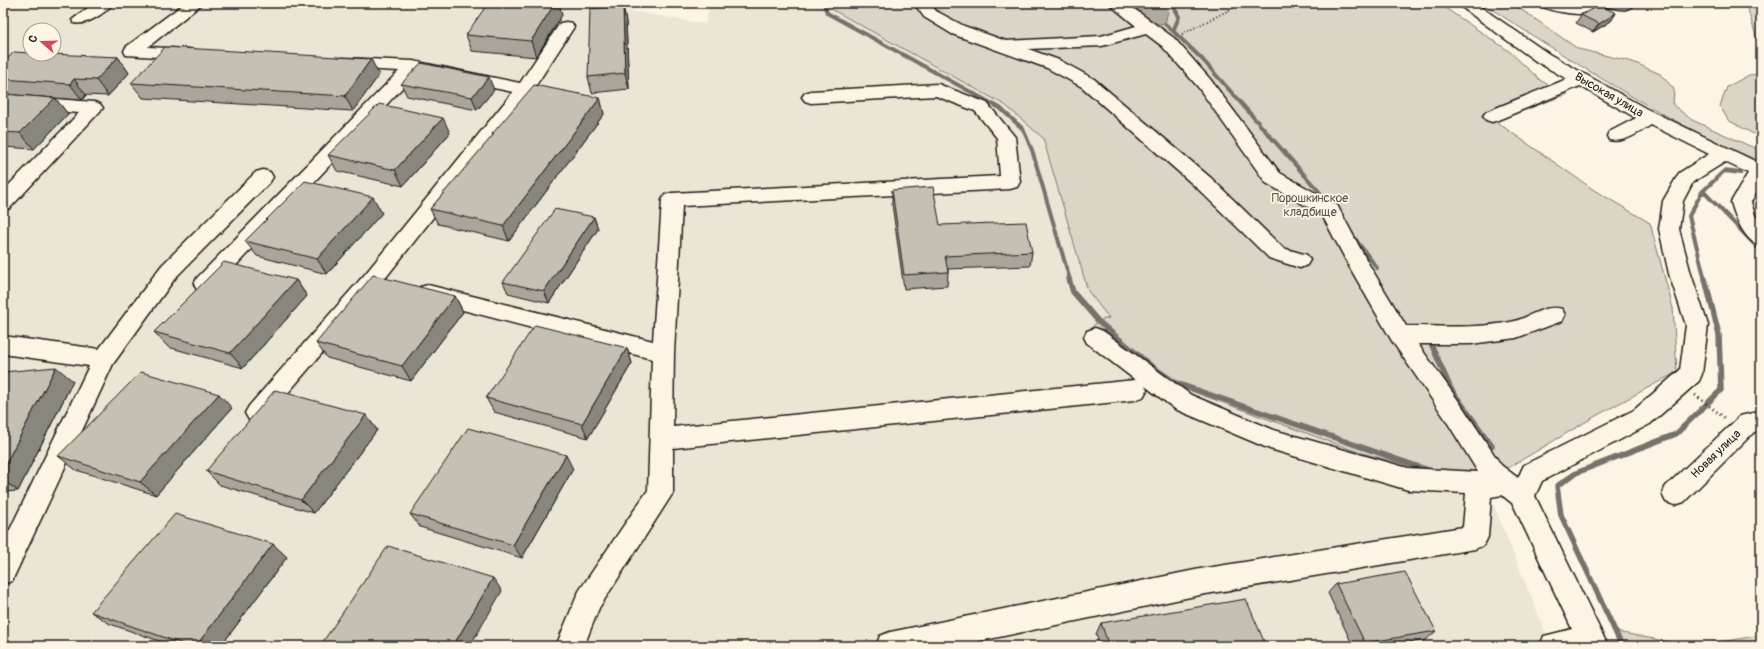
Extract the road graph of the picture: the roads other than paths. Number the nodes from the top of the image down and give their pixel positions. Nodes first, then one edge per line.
1 (105, 3) edge
2 (195, 3) edge
3 (922, 3) edge
4 (1116, 3) edge
5 (1464, 3) edge
6 (1545, 3) edge
7 (1593, 3) edge
8 (1599, 3) edge
9 (1608, 3) edge
10 (1627, 3) edge
11 (80, 20) dead end
12 (566, 27) dead end
13 (1148, 28) junction
14 (1003, 45) junction
15 (202, 55) edge
16 (327, 62) edge
17 (413, 66) junction
18 (1581, 79) junction
19 (525, 89) junction
20 (811, 97) dead end
21 (3, 101) edge
22 (1492, 116) dead end
23 (1651, 118) junction
24 (1616, 136) dead end
25 (1722, 155) junction
26 (1760, 172) edge
27 (263, 177) dead end
28 (3, 203) edge
29 (1761, 239) edge
30 (1300, 260) dead end
31 (373, 279) junction
32 (192, 298) edge
33 (1554, 315) dead end
34 (1400, 335) junction
35 (1095, 337) dead end
36 (3, 345) edge
37 (662, 353) junction
38 (104, 359) junction
39 (1135, 390) dead end
40 (1761, 421) edge
41 (246, 426) edge
42 (661, 439) junction
43 (1479, 484) junction
44 (1675, 494) dead end
45 (1522, 496) junction
46 (3, 572) edge
47 (1592, 644) edge
48 (570, 646) edge
49 (890, 646) edge
50 (1554, 646) edge

1 - 11 street
2 - 15 street
3 - 14 street
4 - 13 street
5 - 18 street, Высокая улица
6 - 7 street
7 - 8 street
9 - 10 street
12 - 19 street
13 - 14 street
13 - 34 street
14 - 30 street
16 - 17 street
17 - 19 street
17 - 32 street
18 - 22 street
18 - 23 street, Высокая улица
19 - 31 street
20 - 37 street
21 - 28 street
23 - 24 street
23 - 25 street, Высокая улица
25 - 26 street, Высокая улица
25 - 45 street
26 - 29 street
27 - 38 street
31 - 37 street
31 - 41 street
33 - 34 street
34 - 45 street
35 - 43 street
36 - 38 street
37 - 42 street
38 - 46 street
39 - 42 street
40 - 44 street, Новая улица
42 - 48 street
43 - 45 street
43 - 49 street
45 - 47 street
47 - 50 street

